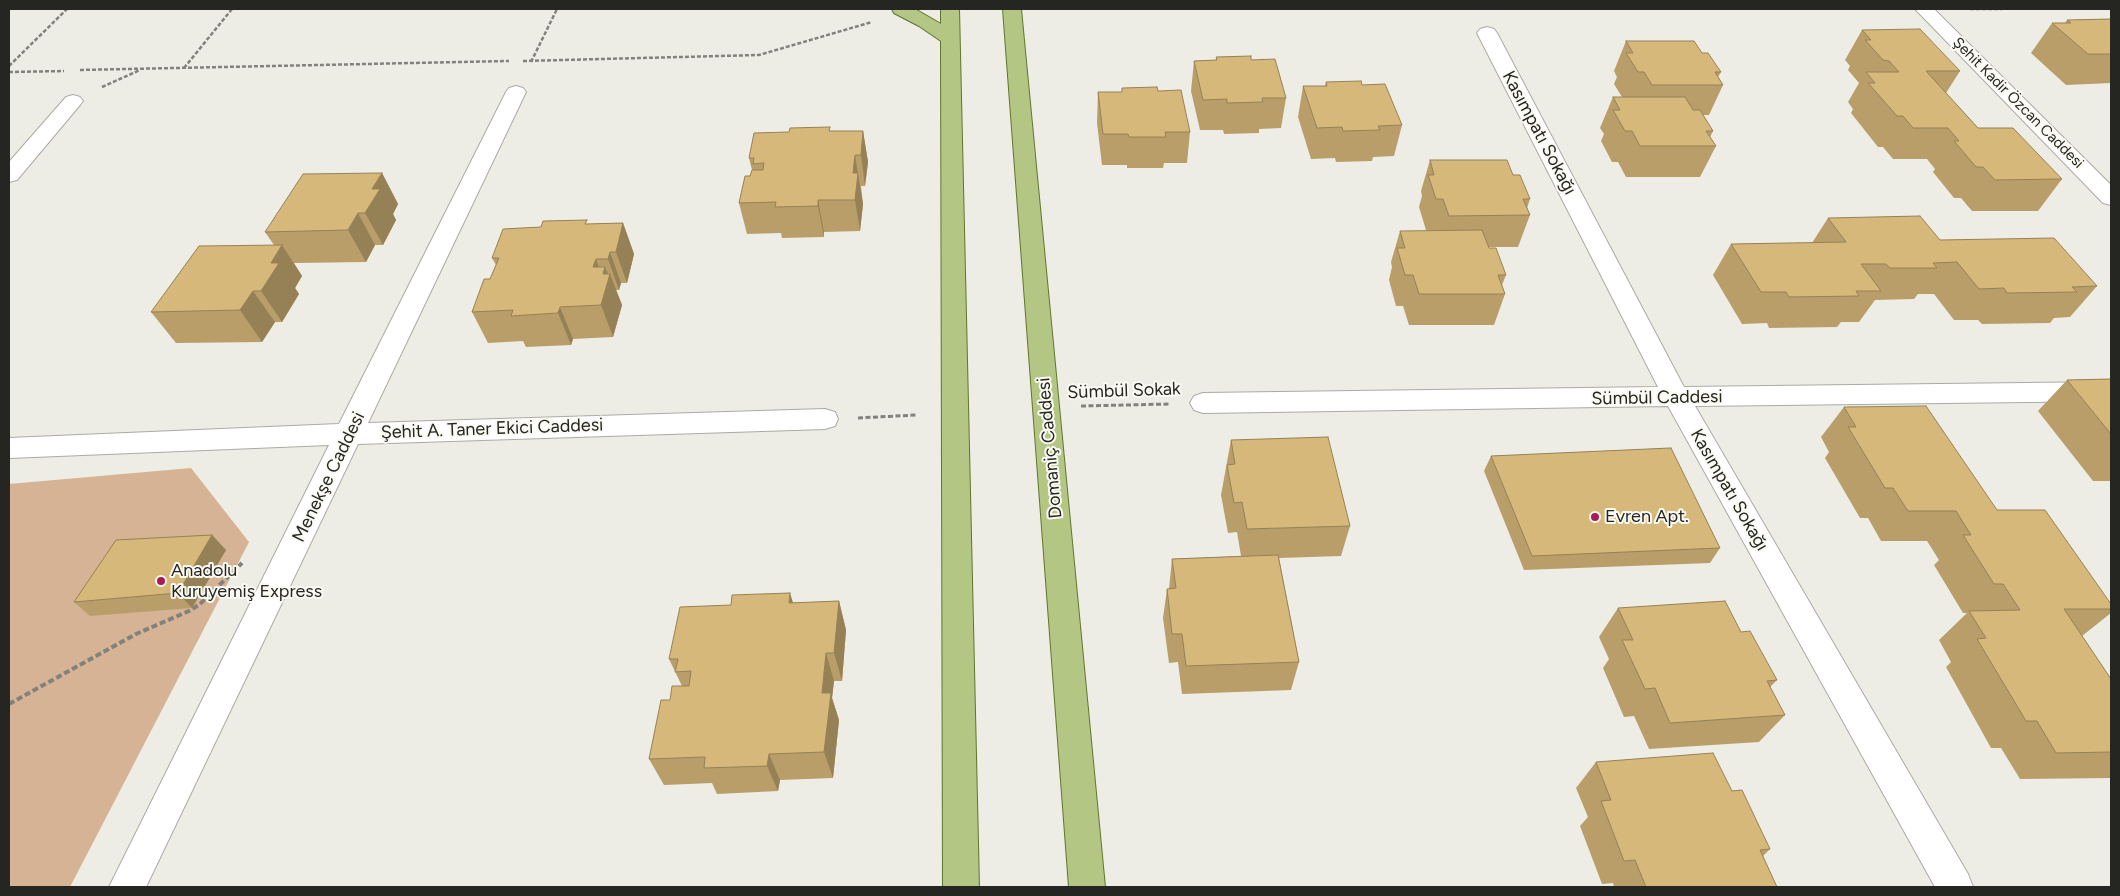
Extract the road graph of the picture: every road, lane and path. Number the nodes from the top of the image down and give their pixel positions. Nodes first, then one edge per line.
1 (67, 9) edge
2 (232, 9) edge
3 (557, 9) edge
4 (950, 9) edge
5 (1012, 9) edge
6 (1924, 9) edge
7 (905, 10) edge
8 (1487, 33) dead end
9 (950, 39) junction
10 (512, 61) dead end
11 (522, 61) dead end
12 (532, 61) junction
13 (9, 66) edge
14 (184, 68) junction
15 (70, 70) dead end
16 (79, 70) dead end
17 (9, 72) edge
18 (516, 92) joint
19 (72, 101) dead end
20 (9, 175) edge
21 (2111, 198) edge
22 (2111, 391) edge
23 (1677, 398) junction
24 (1203, 402) joint
25 (1046, 407) junction
26 (955, 414) junction
27 (825, 419) joint
28 (350, 434) junction
29 (9, 448) edge
30 (248, 558) dead end
31 (9, 704) edge
32 (126, 887) edge
33 (961, 887) edge
34 (1087, 887) edge
35 (1956, 887) edge

1 - 13 path
2 - 14 path
3 - 12 path
4 - 9 main road
5 - 25 main road, Domaniç Caddesi
6 - 21 street, Şehit Kadir Özcan Caddesi
7 - 9 main road
7 - 12 path
8 - 23 street, Kasımpatı Sokağı
9 - 26 main road
10 - 14 path
11 - 12 path
12 - 18 path
14 - 16 path
15 - 17 path
18 - 28 street, Menekşe Caddesi
19 - 20 street
22 - 23 street, Sümbül Caddesi
23 - 24 street, Sümbül Caddesi
23 - 35 street, Kasımpatı Sokağı
24 - 25 path, Sümbül Sokak
25 - 34 main road, Domaniç Caddesi
26 - 27 path
26 - 33 main road
27 - 28 street, Şehit A. Taner Ekici Caddesi
28 - 29 street, Şehit A. Taner Ekici Caddesi
28 - 32 street, Menekşe Caddesi
30 - 31 path

